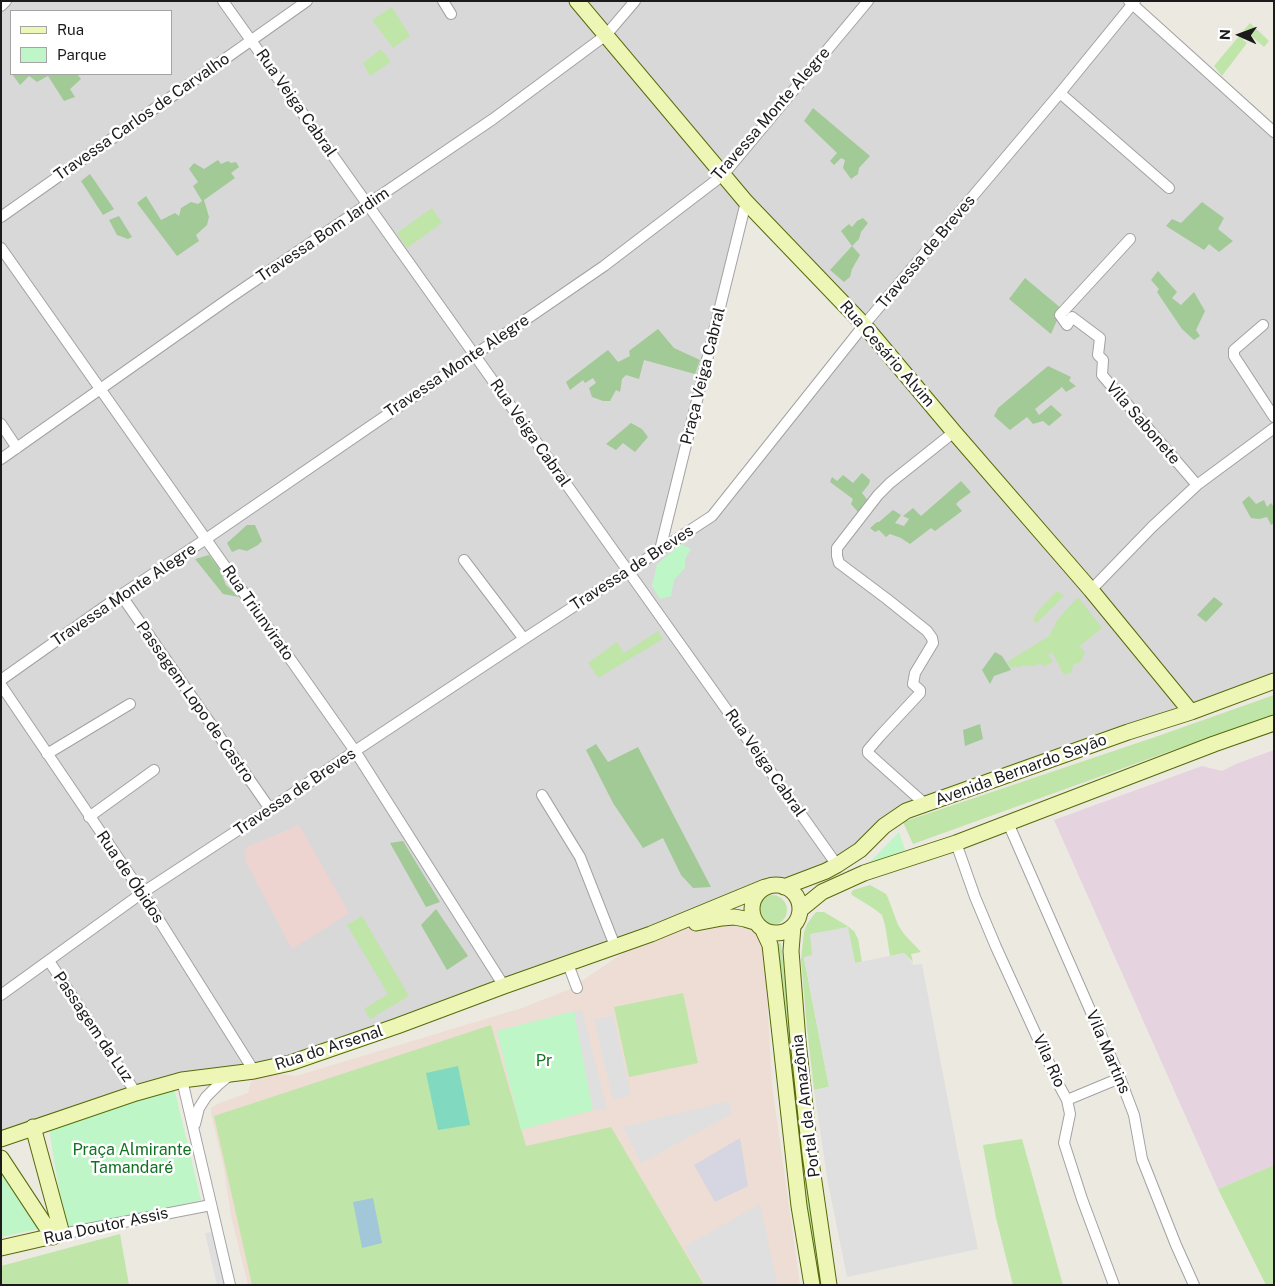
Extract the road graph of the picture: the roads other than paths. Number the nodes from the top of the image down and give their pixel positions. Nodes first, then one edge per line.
1 (6, 1) edge
2 (223, 1) edge
3 (307, 1) edge
4 (443, 1) edge
5 (577, 1) edge
6 (635, 1) edge
7 (868, 1) edge
8 (1132, 2) edge
9 (1, 6) edge
10 (452, 14) dead end
11 (606, 35) junction
12 (251, 40) junction
13 (1060, 93) junction
14 (1274, 132) edge
15 (723, 175) junction
16 (1169, 188) dead end
17 (746, 202) junction
18 (368, 205) junction
19 (1, 217) edge
20 (1130, 238) dead end
21 (1, 248) edge
22 (864, 325) junction
23 (1263, 325) dead end
24 (474, 354) junction
25 (100, 389) junction
26 (1274, 417) edge
27 (1, 424) edge
28 (1274, 428) edge
29 (954, 432) junction
30 (17, 448) junction
31 (1, 459) edge
32 (1197, 485) junction
33 (206, 539) junction
34 (660, 550) junction
35 (464, 560) dead end
36 (629, 572) junction
37 (1091, 590) junction
38 (121, 595) junction
39 (524, 639) junction
40 (1, 680) edge
41 (1274, 682) edge
42 (1, 685) edge
43 (130, 704) dead end
44 (1191, 712) junction
45 (1274, 723) edge
46 (355, 751) junction
47 (47, 754) junction
48 (154, 770) dead end
49 (542, 795) dead end
50 (925, 804) junction
51 (270, 809) junction
52 (89, 817) junction
53 (1008, 823) junction
54 (956, 843) junction
55 (838, 865) junction
56 (784, 887) junction
57 (765, 888) junction
58 (142, 893) junction
59 (800, 910) junction
60 (759, 926) junction
61 (793, 926) junction
62 (650, 934) junction
63 (615, 946) junction
64 (49, 961) junction
65 (568, 964) junction
66 (504, 986) junction
67 (577, 988) dead end
68 (1, 995) edge
69 (254, 1071) junction
70 (232, 1074) junction
71 (1120, 1078) junction
72 (182, 1080) junction
73 (136, 1093) junction
74 (1067, 1100) junction
75 (34, 1127) junction
76 (194, 1128) junction
77 (1, 1139) edge
78 (1, 1158) edge
79 (212, 1205) junction
80 (58, 1235) junction
81 (1, 1248) edge
82 (230, 1285) edge
83 (812, 1285) edge
84 (829, 1285) edge
85 (1114, 1285) edge
86 (1194, 1285) edge

1 - 9 street
2 - 12 street, Rua Veiga Cabral
3 - 12 street, Travessa Carlos de Carvalho
4 - 10 street
5 - 11 street, Rua Cesário Alvim
6 - 11 street, Travessa Bom Jardim
7 - 15 street, Travessa Monte Alegre
8 - 13 street, Travessa de Breves
8 - 14 street
11 - 15 street, Rua Cesário Alvim
11 - 18 street, Travessa Bom Jardim
12 - 18 street, Rua Veiga Cabral
12 - 19 street, Travessa Carlos de Carvalho
13 - 16 street
13 - 22 street, Travessa de Breves
15 - 17 street, Rua Cesário Alvim
15 - 24 street, Travessa Monte Alegre
17 - 22 street, Rua Cesário Alvim
17 - 34 street, Praça Veiga Cabral
18 - 24 street, Rua Veiga Cabral
18 - 25 street, Travessa Bom Jardim
20 - 32 street, Vila Sabonete
21 - 25 street, Rua Triunvirato
22 - 29 street, Rua Cesário Alvim
22 - 34 street, Travessa de Breves
23 - 26 street
24 - 33 street, Travessa Monte Alegre
24 - 36 street, Rua Veiga Cabral
25 - 30 street, Travessa Bom Jardim
25 - 33 street, Rua Triunvirato
27 - 30 street
28 - 32 street
29 - 37 street, Rua Cesário Alvim
29 - 50 street
30 - 31 street, Travessa Bom Jardim
32 - 37 street
33 - 38 street, Travessa Monte Alegre
33 - 46 street, Rua Triunvirato
34 - 36 street, Travessa de Breves
35 - 39 street
36 - 39 street, Travessa de Breves
36 - 55 street, Rua Veiga Cabral
37 - 44 street, Rua Cesário Alvim
38 - 40 street, Travessa Monte Alegre
38 - 51 street, Passagem Lopo de Castro
39 - 46 street, Travessa de Breves
41 - 44 street, Avenida Bernardo Sayão
42 - 47 street, Rua de Óbidos
43 - 47 street
44 - 50 street, Avenida Bernardo Sayão
45 - 53 street
46 - 51 street, Travessa de Breves
46 - 66 street, Rua Triunvirato
47 - 52 street, Rua de Óbidos
48 - 52 street
49 - 63 street
50 - 55 street, Avenida Bernardo Sayão
51 - 58 street, Travessa de Breves
52 - 58 street, Rua de Óbidos
53 - 54 street
53 - 71 street, Vila Martins
54 - 59 street
54 - 74 street, Vila Rio
55 - 56 street, Avenida Bernardo Sayão
56 - 57 street
56 - 59 street
57 - 60 street
57 - 62 street, Rua do Arsenal
58 - 64 street, Travessa de Breves
58 - 69 street, Rua de Óbidos
59 - 61 street
60 - 61 street
60 - 62 street, Rua do Arsenal
60 - 83 street, Portal da Amazônia
61 - 84 street, Portal da Amazônia
62 - 63 street, Rua do Arsenal
63 - 65 street, Rua do Arsenal
64 - 68 street, Travessa de Breves
64 - 73 street, Passagem da Luz
65 - 66 street, Rua do Arsenal
65 - 67 street
66 - 69 street, Rua do Arsenal
69 - 70 street, Rua do Arsenal
70 - 72 street, Rua do Arsenal
70 - 76 street
71 - 74 street
71 - 86 street, Vila Martins
72 - 73 street, Rua do Arsenal
72 - 76 street
73 - 75 street, Rua do Arsenal
74 - 85 street, Vila Rio
75 - 77 street, Rua do Arsenal
75 - 80 street
76 - 79 street
78 - 80 street
79 - 80 street, Rua Doutor Assis
79 - 82 street
80 - 81 street, Rua Doutor Assis

